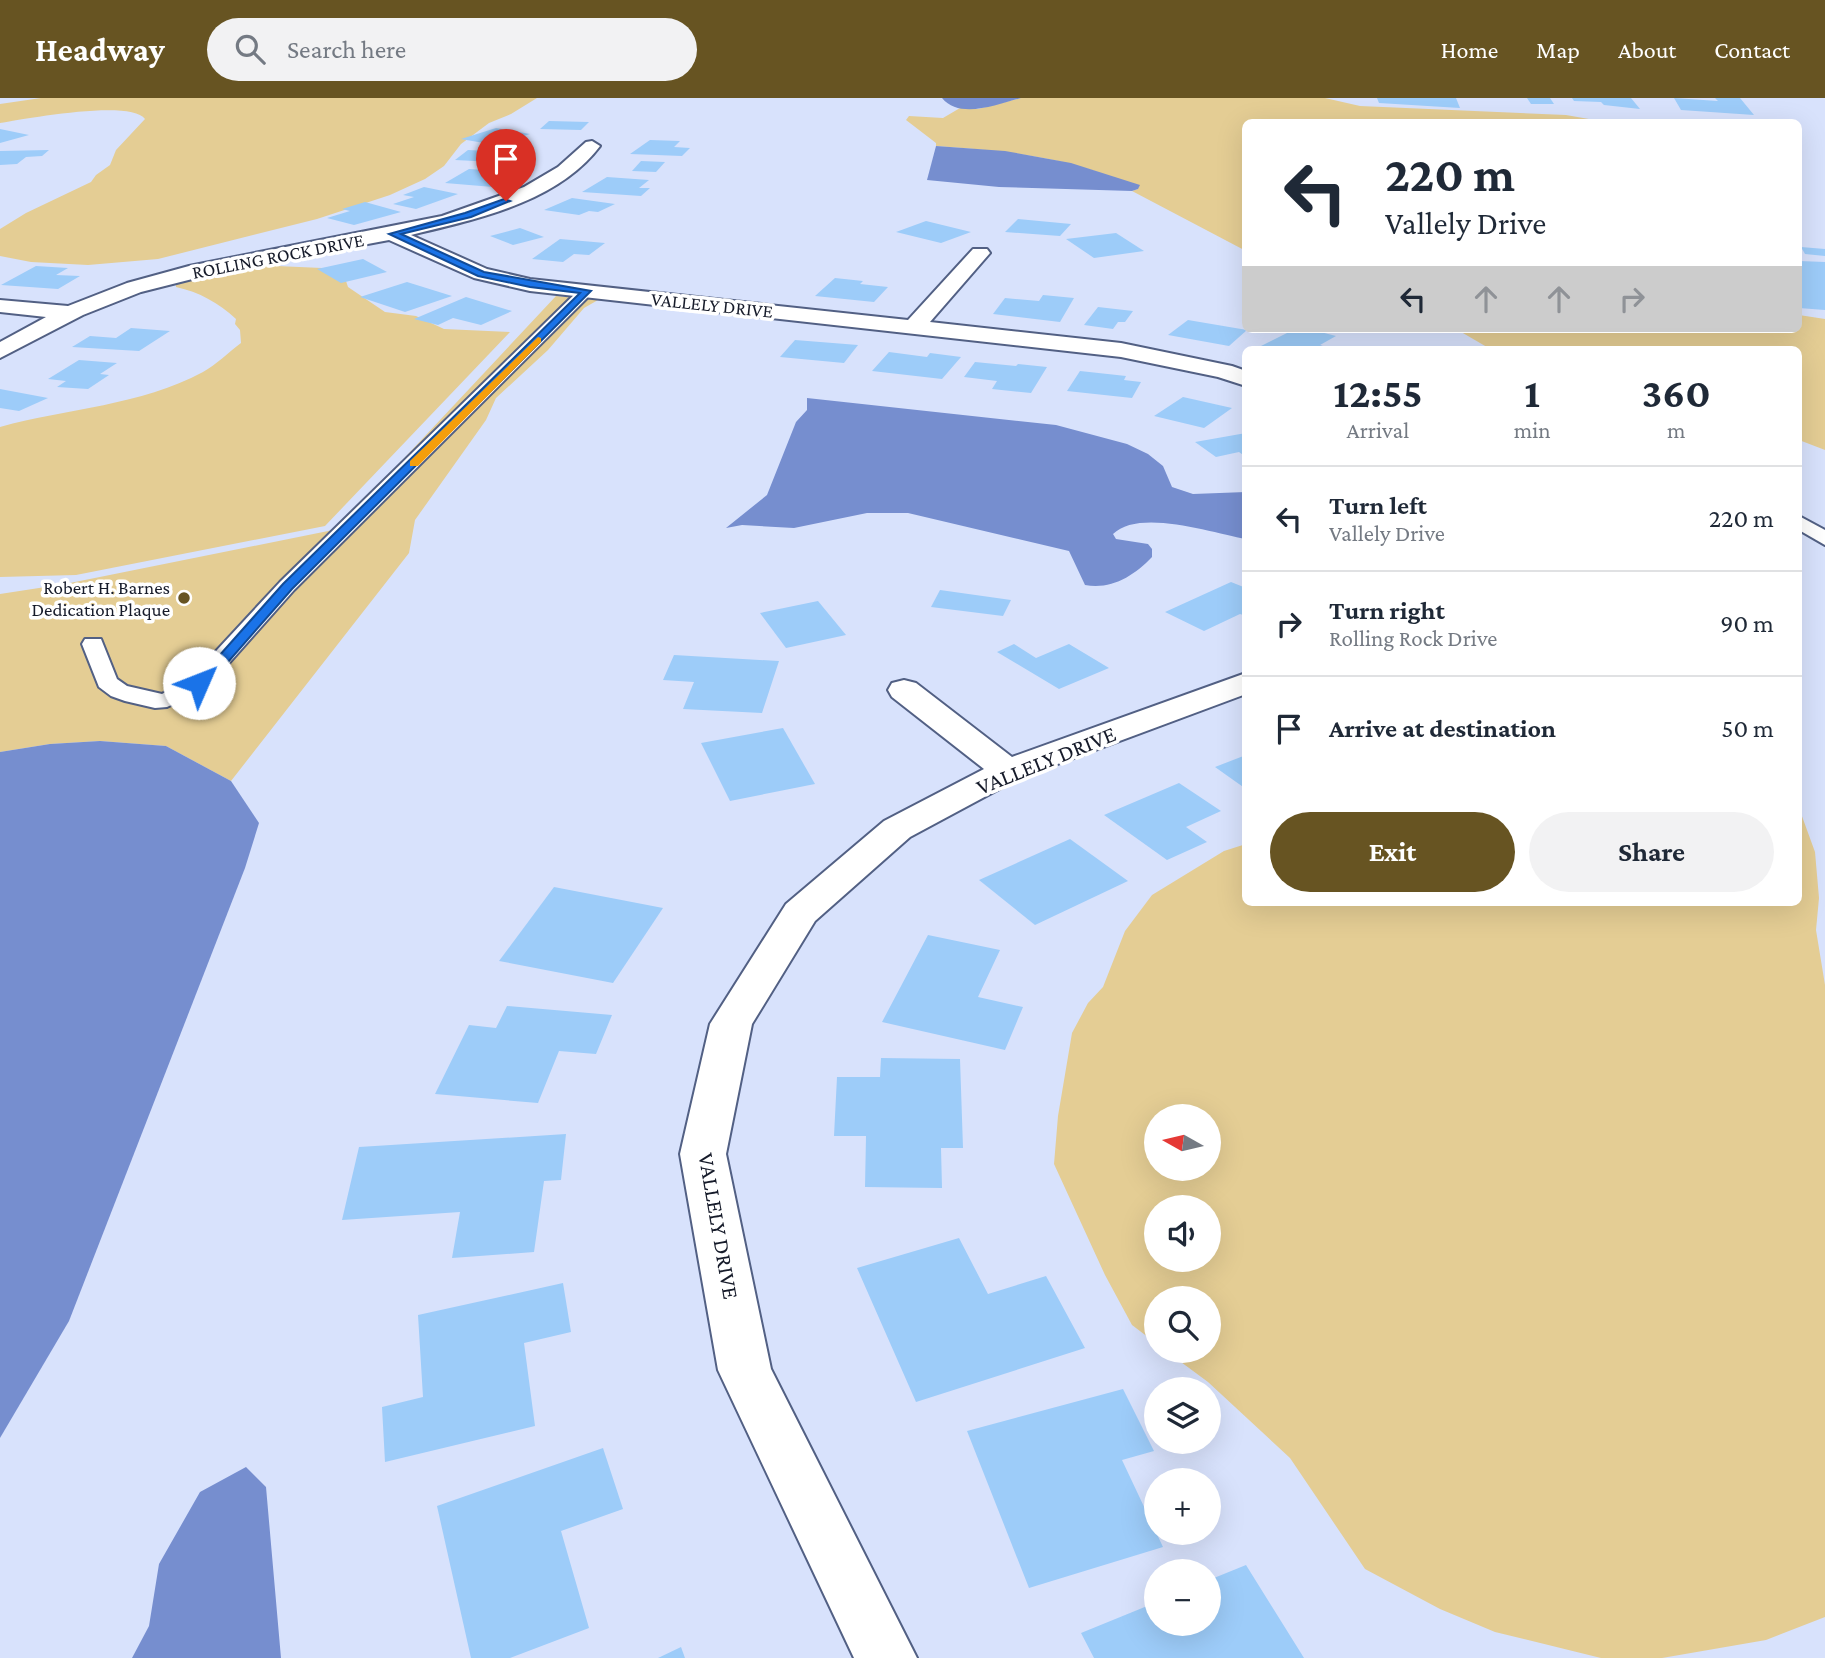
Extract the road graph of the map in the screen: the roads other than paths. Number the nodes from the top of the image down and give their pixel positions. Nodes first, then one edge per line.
1 (592, 146) dead end
2 (393, 234) junction
3 (980, 253) dead end
4 (586, 291) junction
5 (0, 306) edge
6 (68, 312) junction
7 (914, 327) junction
8 (0, 351) edge
9 (1242, 378) edge
10 (1802, 524) edge
11 (1825, 539) edge
12 (93, 644) dead end
13 (1242, 684) edge
14 (904, 690) dead end
15 (1008, 771) junction
16 (886, 1658) edge

1 - 2 street, ROLLING ROCK DRIVE
2 - 4 street, VALLELY DRIVE
2 - 6 street, ROLLING ROCK DRIVE
3 - 7 street
4 - 7 street, VALLELY DRIVE
4 - 12 lane
5 - 6 street
6 - 8 street, ROLLING ROCK DRIVE
7 - 9 street, VALLELY DRIVE
10 - 11 lane
13 - 15 street, VALLELY DRIVE
14 - 15 street
15 - 16 street, VALLELY DRIVE

